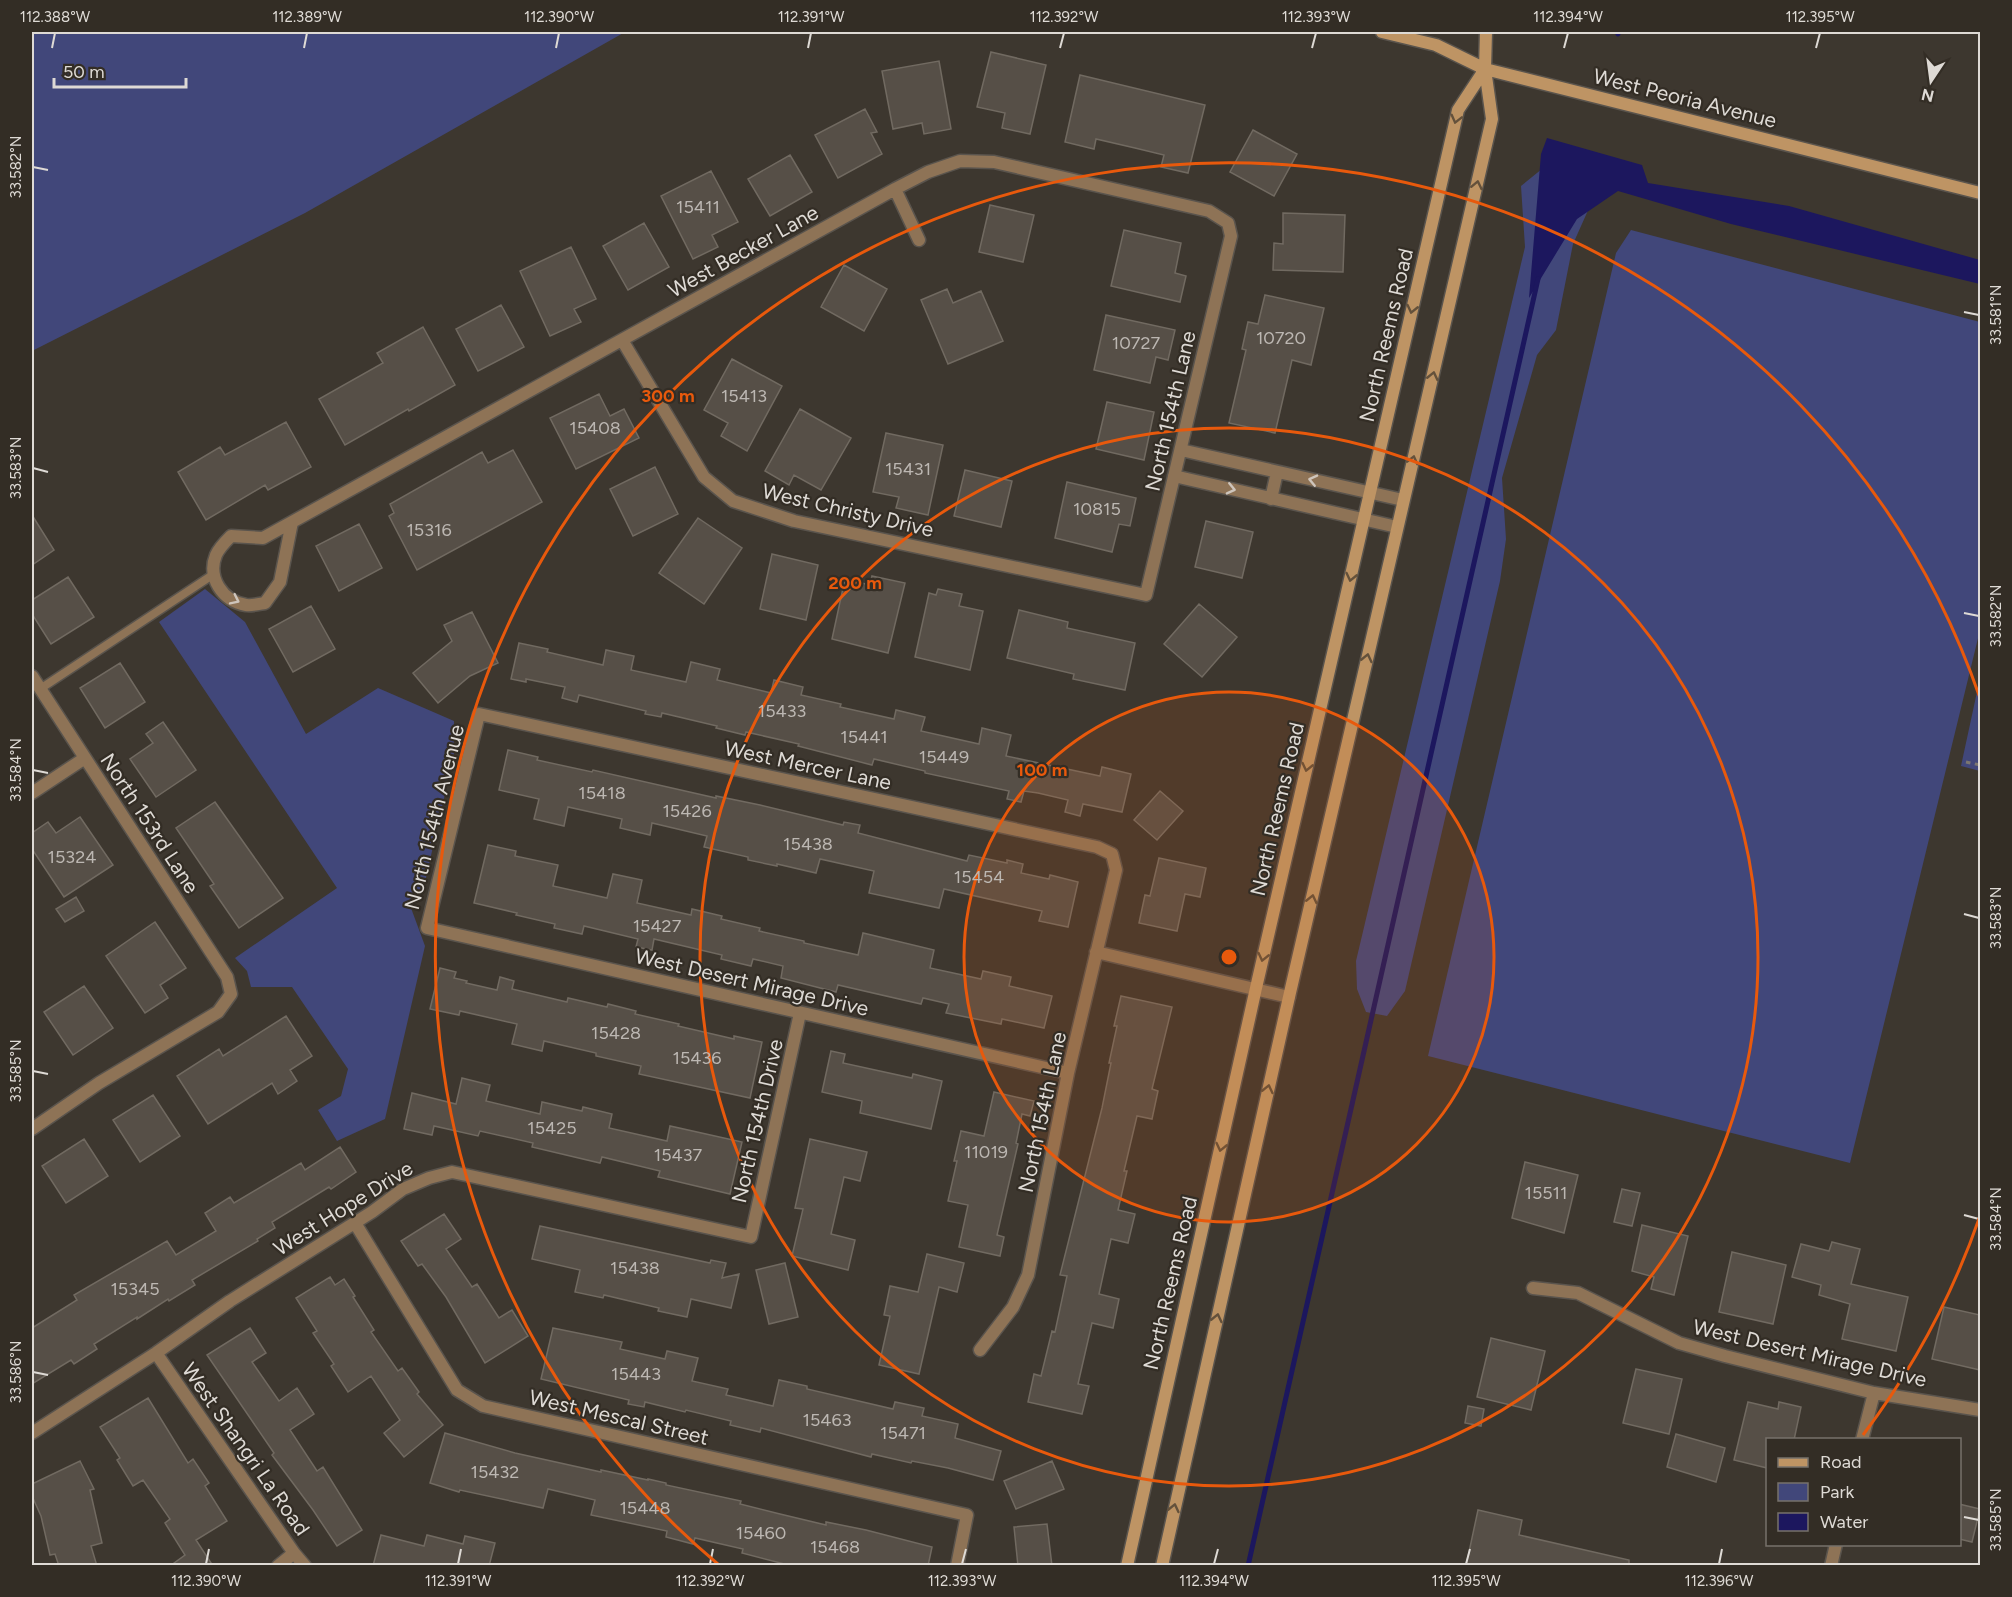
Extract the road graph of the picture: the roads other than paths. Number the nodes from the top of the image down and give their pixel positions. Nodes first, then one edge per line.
1 (1383, 32) edge
2 (1486, 32) edge
3 (1485, 69) junction
4 (895, 189) junction
5 (1980, 193) edge
6 (1232, 236) joint
7 (918, 240) dead end
8 (622, 340) junction
9 (1181, 450) junction
10 (1277, 471) junction
11 (1174, 476) junction
12 (1370, 493) junction
13 (1271, 498) junction
14 (1403, 500) junction
15 (1364, 520) junction
16 (292, 522) junction
17 (1397, 527) junction
18 (214, 574) junction
19 (1146, 595) joint
20 (32, 676) edge
21 (40, 688) junction
22 (479, 714) joint
23 (85, 758) junction
24 (32, 793) edge
25 (1116, 870) joint
26 (427, 928) joint
27 (1096, 952) junction
28 (1256, 988) junction
29 (1289, 996) junction
30 (800, 1013) junction
31 (1068, 1073) junction
32 (32, 1129) edge
33 (355, 1223) junction
34 (751, 1237) joint
35 (1533, 1288) dead end
36 (980, 1350) dead end
37 (156, 1353) junction
38 (1874, 1393) junction
39 (1980, 1410) edge
40 (32, 1433) edge
41 (1863, 1438) edge
42 (1836, 1546) edge
43 (294, 1553) junction
44 (278, 1566) edge
45 (305, 1566) edge
46 (957, 1566) edge
47 (1128, 1566) edge
48 (1162, 1566) edge
49 (1831, 1566) edge

1 - 3 main road, West Peoria Avenue
2 - 3 main road
3 - 5 main road, West Peoria Avenue
3 -> 12 main road, North Reems Road
14 -> 3 main road
4 - 6 street, West Becker Lane
4 - 7 street
4 - 8 street, West Becker Lane
6 - 9 street, North 154th Lane
8 - 16 street, West Becker Lane
8 - 19 street, West Christy Drive
9 - 10 street
9 - 11 street, North 154th Lane
12 -> 10 street
10 - 13 street
11 -> 13 street
11 - 19 street, North 154th Lane
12 - 14 street
12 - 15 main road, North Reems Road
13 - 15 street
14 - 17 main road
15 - 17 street
15 -> 28 main road, North Reems Road
16 - 18 street, West Becker Lane
18 -> 16 street
29 -> 17 main road
18 - 21 lane
20 - 21 street, North 153rd Lane
21 - 23 street, North 153rd Lane
22 - 25 street, West Mercer Lane
22 - 26 street, North 154th Avenue
23 - 24 street
23 - 32 street, North 153rd Lane
25 - 27 street, North 154th Lane
26 - 30 street, West Desert Mirage Drive
27 - 28 street
27 - 31 street, North 154th Lane
28 - 29 street
28 -> 47 main road, North Reems Road
48 -> 29 main road
30 - 31 street, West Desert Mirage Drive
30 - 34 street, North 154th Drive
31 - 36 street, North 154th Lane
33 - 34 street, West Hope Drive
33 - 37 street, West Hope Drive
33 - 46 street, West Mescal Street
35 - 38 street, West Desert Mirage Drive
37 - 40 street, West Hope Drive
37 - 43 street, West Shangri La Road
38 - 39 street, West Desert Mirage Drive
38 - 41 street
42 - 49 street
43 - 44 street
43 - 45 street, West Shangri La Road

